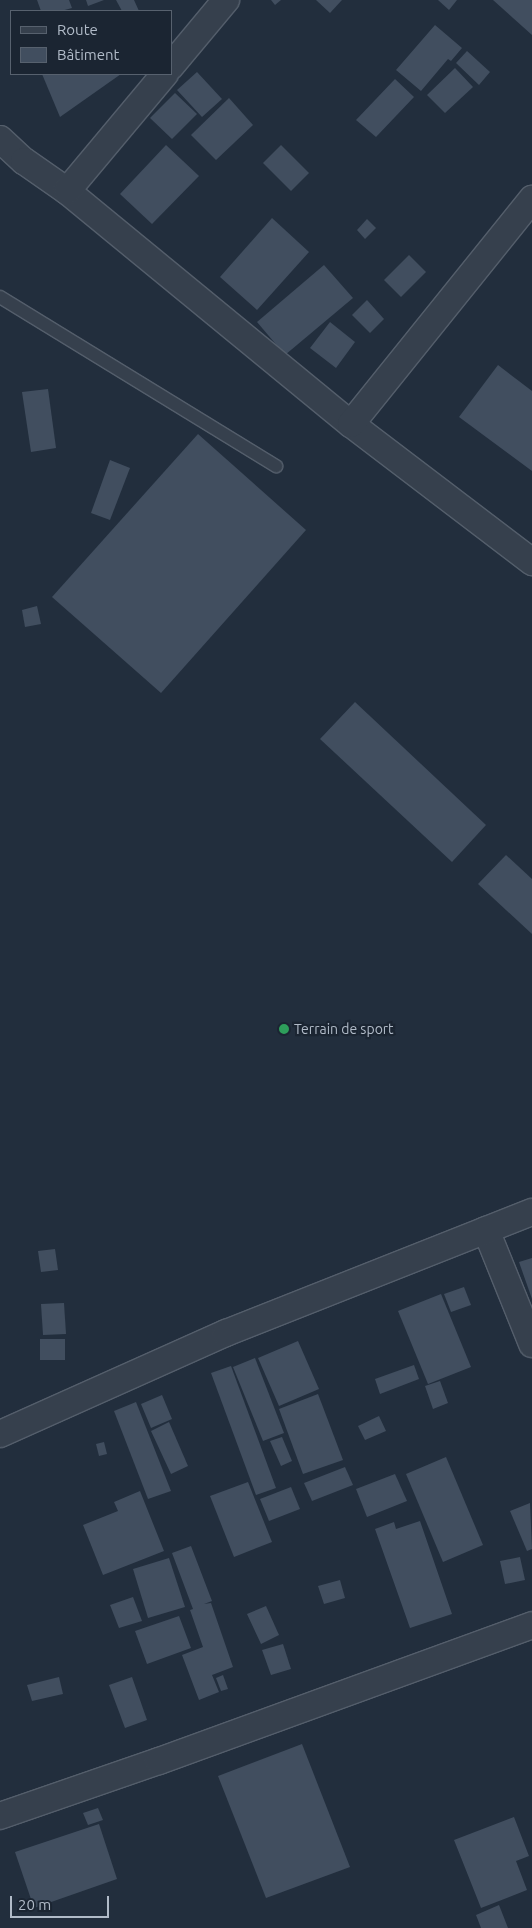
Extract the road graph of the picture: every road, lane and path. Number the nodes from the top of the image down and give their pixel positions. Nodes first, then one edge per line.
1 (226, 0) edge
2 (172, 65) edge
3 (164, 75) edge
4 (0, 139) edge
5 (67, 191) junction
6 (532, 199) edge
7 (0, 297) edge
8 (351, 424) junction
9 (276, 466) dead end
10 (532, 562) edge
11 (532, 1212) edge
12 (486, 1230) junction
13 (532, 1344) edge
14 (0, 1434) edge
15 (532, 1626) edge
16 (0, 1816) edge

1 - 2 street
3 - 5 street
4 - 5 street
5 - 8 street
6 - 8 street
7 - 9 lane
8 - 10 street
11 - 12 street
12 - 13 street
12 - 14 street
15 - 16 street

